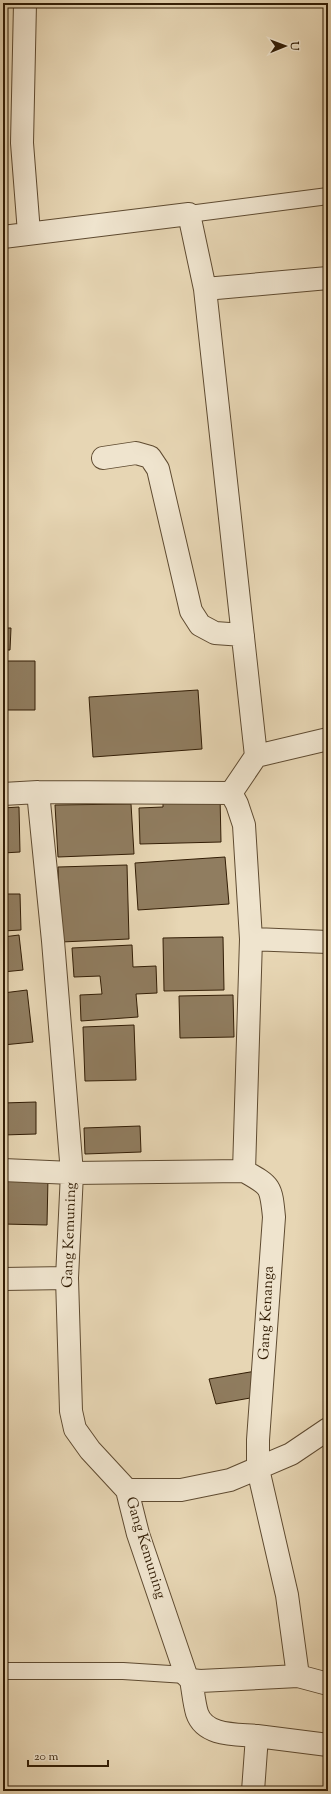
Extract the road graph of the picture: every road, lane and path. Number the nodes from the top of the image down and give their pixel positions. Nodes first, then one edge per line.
1 (25, 3) edge
2 (328, 196) edge
3 (189, 214) junction
4 (29, 234) junction
5 (3, 237) edge
6 (328, 278) edge
7 (205, 289) junction
8 (103, 458) dead end
9 (243, 634) junction
10 (328, 739) edge
11 (256, 756) junction
12 (38, 792) junction
13 (231, 793) junction
14 (3, 794) edge
15 (252, 940) junction
16 (328, 942) edge
17 (3, 1170) edge
18 (244, 1171) junction
19 (72, 1173) junction
20 (67, 1278) junction
21 (3, 1279) edge
22 (328, 1429) edge
23 (258, 1469) junction
24 (127, 1490) junction
25 (3, 1671) edge
26 (298, 1676) junction
27 (188, 1677) junction
28 (328, 1684) edge
29 (257, 1736) junction
30 (328, 1745) edge
31 (253, 1791) edge

1 - 4 street
2 - 3 lane
3 - 4 street
3 - 7 street
4 - 5 street
6 - 7 street
7 - 9 street
8 - 9 street
9 - 11 street
10 - 11 street
11 - 13 street
12 - 13 street
12 - 14 street
12 - 19 street, Gang Kemuning
13 - 15 street
15 - 16 street
15 - 18 street
17 - 19 street
18 - 19 street
18 - 23 street, Gang Kenanga
19 - 20 street, Gang Kemuning
20 - 21 street
20 - 24 street, Gang Kemuning
22 - 23 street
23 - 24 street
23 - 26 street, Gang Kenanga
24 - 27 street, Gang Kemuning
25 - 27 lane
26 - 27 street
26 - 28 street
27 - 29 street, Gang Kemuning
29 - 30 street, Gang Kemuning
29 - 31 street

